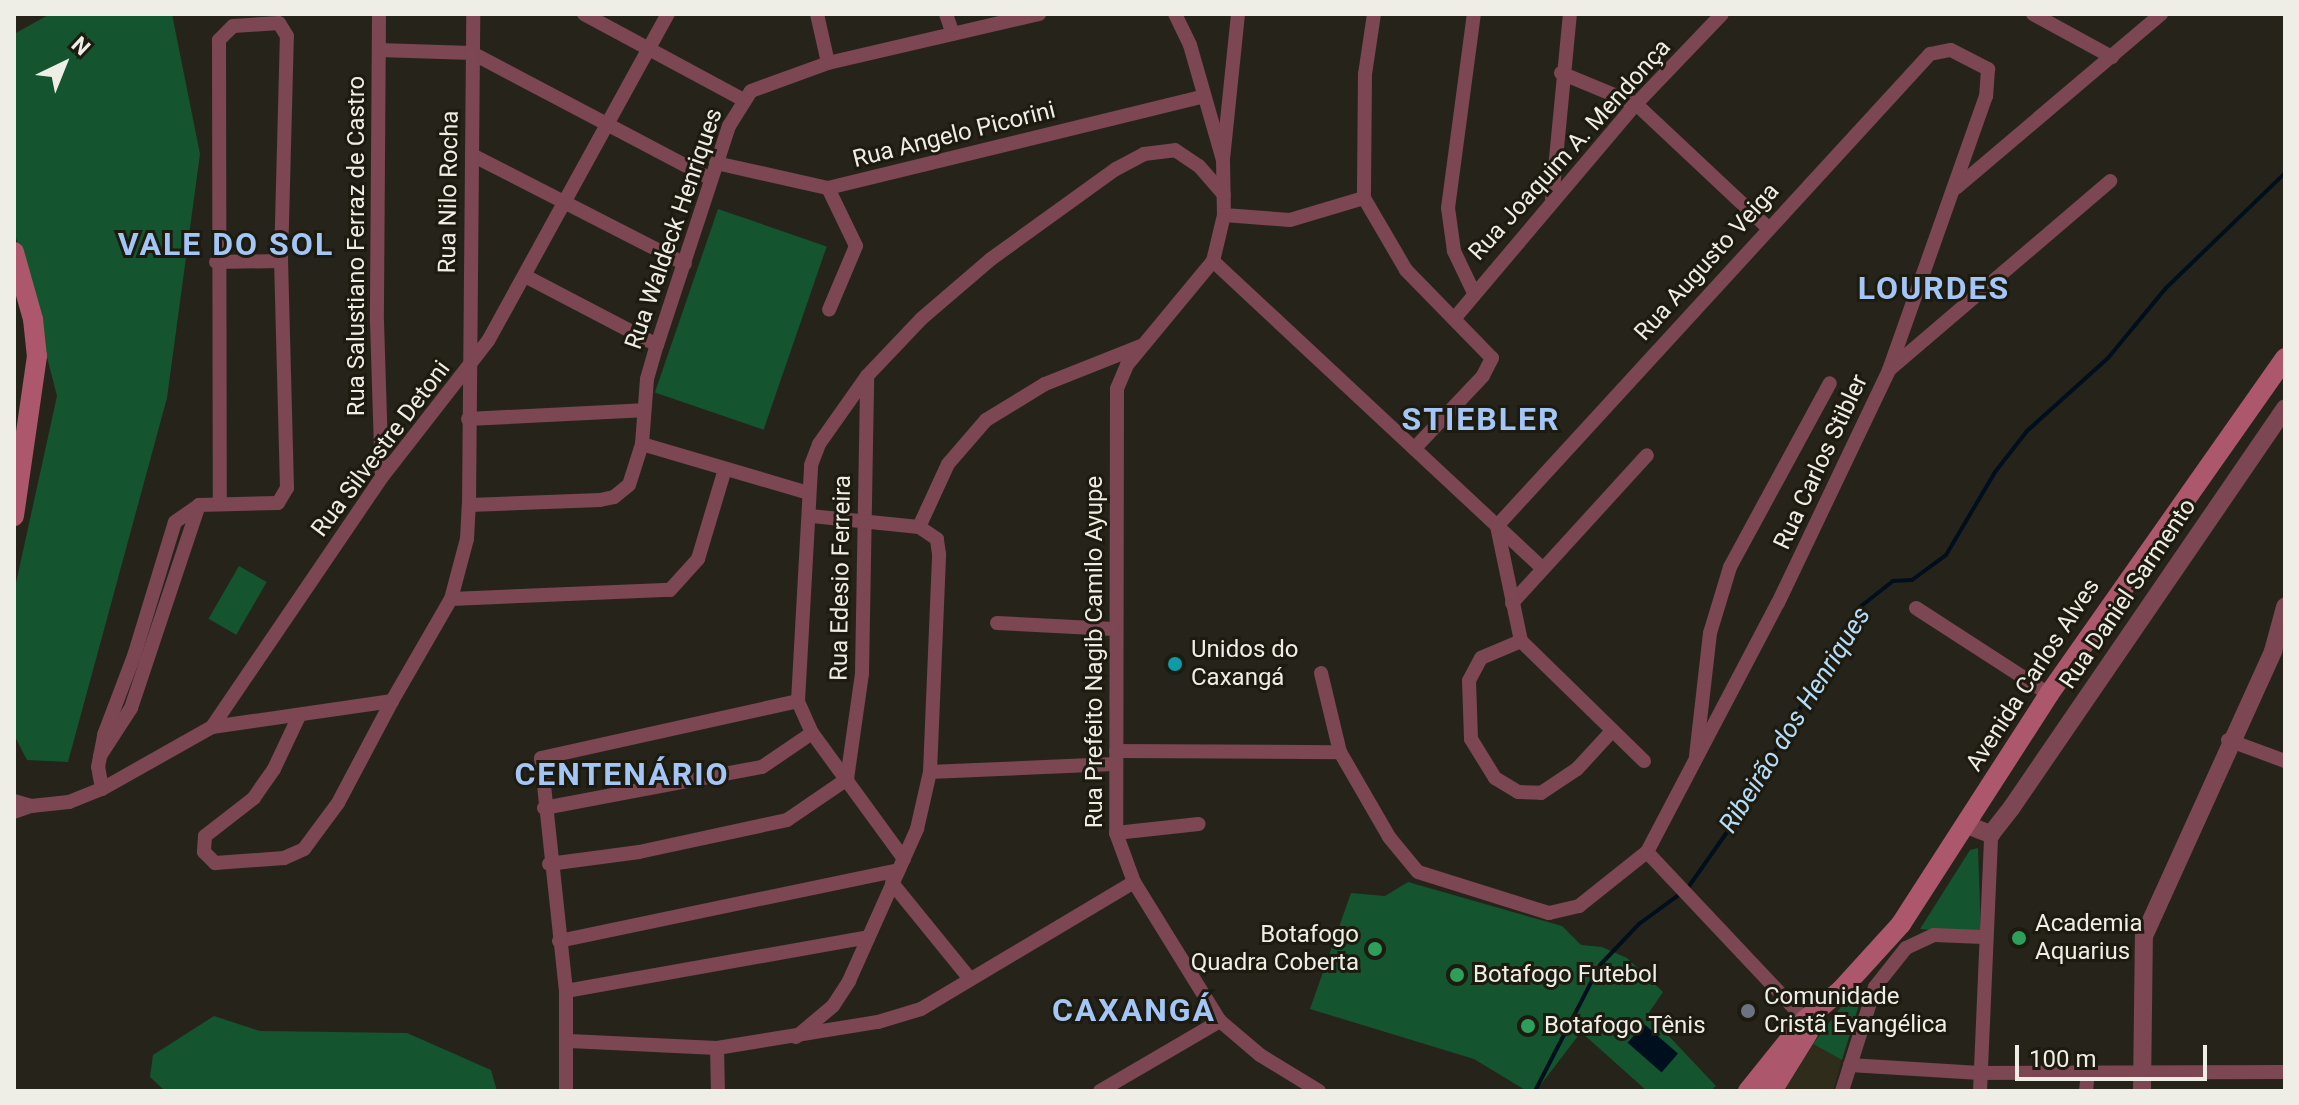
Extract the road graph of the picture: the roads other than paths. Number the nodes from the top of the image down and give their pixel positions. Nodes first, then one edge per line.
1 (379, 14) edge
2 (473, 14) edge
3 (584, 14) edge
4 (668, 14) edge
5 (817, 14) edge
6 (946, 14) edge
7 (1039, 14) edge
8 (1175, 14) edge
9 (1238, 14) edge
10 (1374, 14) edge
11 (1474, 14) edge
12 (1570, 14) edge
13 (1722, 14) edge
14 (2033, 14) edge
15 (2161, 14) edge
16 (953, 34) junction
17 (379, 50) junction
18 (650, 50) junction
19 (472, 53) junction
20 (2112, 57) junction
21 (828, 63) junction
22 (1561, 73) junction
23 (1201, 97) junction
24 (742, 99) junction
25 (1636, 104) junction
26 (608, 123) junction
27 (472, 155) junction
28 (1223, 160) junction
29 (716, 163) junction
30 (711, 179) junction
31 (2110, 181) dead end
32 (828, 188) junction
33 (1955, 188) junction
34 (1224, 195) junction
35 (1364, 198) junction
36 (1552, 200) junction
37 (564, 203) junction
38 (1224, 215) junction
39 (1767, 227) junction
40 (14, 252) edge
41 (281, 261) junction
42 (1213, 261) junction
43 (216, 262) junction
44 (685, 264) junction
45 (525, 276) junction
46 (1474, 293) junction
47 (829, 310) dead end
48 (1454, 319) junction
49 (657, 345) junction
50 (1144, 345) junction
51 (2285, 358) edge
52 (1889, 370) junction
53 (469, 371) junction
54 (867, 376) junction
55 (1830, 383) dead end
56 (2285, 409) edge
57 (643, 410) junction
58 (468, 419) junction
59 (642, 444) junction
60 (1414, 449) junction
61 (1647, 455) dead end
62 (725, 469) junction
63 (382, 477) junction
64 (809, 493) junction
65 (220, 502) junction
66 (469, 505) junction
67 (14, 516) edge
68 (810, 516) junction
69 (864, 523) junction
70 (1497, 526) junction
71 (919, 527) junction
72 (1542, 568) junction
73 (451, 599) junction
74 (1512, 603) junction
75 (2285, 607) edge
76 (1916, 608) dead end
77 (997, 623) dead end
78 (1113, 629) junction
79 (1521, 641) junction
80 (1321, 673) dead end
81 (2049, 694) junction
82 (392, 701) junction
83 (798, 701) junction
84 (299, 716) junction
85 (212, 727) junction
86 (1612, 731) junction
87 (812, 733) junction
88 (2228, 740) junction
89 (1340, 752) junction
90 (1115, 758) junction
91 (1644, 761) dead end
92 (2285, 761) edge
93 (1695, 764) junction
94 (930, 772) junction
95 (847, 779) junction
96 (102, 789) junction
97 (14, 801) edge
98 (31, 806) junction
99 (544, 808) junction
100 (14, 812) edge
101 (1199, 824) dead end
102 (1967, 825) junction
103 (1116, 833) junction
104 (1991, 834) junction
105 (1647, 852) junction
106 (549, 864) junction
107 (899, 871) junction
108 (1134, 882) junction
109 (868, 937) junction
110 (1983, 937) junction
111 (559, 941) junction
112 (970, 979) junction
113 (566, 991) junction
114 (1811, 1020) junction
115 (1220, 1021) junction
116 (796, 1037) junction
117 (569, 1041) junction
118 (717, 1048) junction
119 (1850, 1065) junction
120 (2285, 1072) edge
121 (1980, 1073) junction
122 (2088, 1073) junction
123 (2142, 1083) edge
124 (566, 1091) edge
125 (718, 1091) edge
126 (1100, 1091) edge
127 (1319, 1091) edge
128 (1748, 1091) edge
129 (1772, 1091) edge
130 (1842, 1091) edge
131 (1980, 1091) edge
132 (2086, 1091) edge

1 - 17 street, Rua Salustiano Ferraz de Castro
2 - 19 street, Rua Nilo Rocha
3 - 18 street
4 - 18 street, Rua Silvestre Detoni
5 - 21 street
6 - 16 street
7 - 16 street, Rua Waldeck Henriques
8 - 23 street
9 - 28 street
10 - 35 street
11 - 46 street
12 - 22 street
13 - 25 street, Rua Joaquim A. Mendonça
14 - 20 street
15 - 20 street
16 - 21 street, Rua Waldeck Henriques
17 - 19 street
17 - 63 street, Rua Salustiano Ferraz de Castro
18 - 24 street
18 - 26 street, Rua Silvestre Detoni
19 - 26 street
19 - 27 street, Rua Nilo Rocha
20 - 33 street
21 - 24 street, Rua Waldeck Henriques
22 - 25 street
22 - 36 street
23 - 28 street
23 - 32 street, Rua Angelo Picorini
24 - 29 street, Rua Waldeck Henriques
25 - 36 street, Rua Joaquim A. Mendonça
25 - 39 street
26 - 30 street
26 - 37 street, Rua Silvestre Detoni
27 - 37 street
27 - 53 street, Rua Nilo Rocha
28 - 34 street, Rua Prefeito Nagib Camilo Ayupe
29 - 30 street, Rua Waldeck Henriques
29 - 32 street, Rua Angelo Picorini
30 - 44 street, Rua Waldeck Henriques
31 - 52 street, Rua Carlos Stibler
32 - 47 street
33 - 39 street, Rua Augusto Veiga
33 - 52 street
34 - 38 street, Rua Prefeito Nagib Camilo Ayupe
34 - 54 street
35 - 38 street
35 - 48 street
36 - 46 street, Rua Joaquim A. Mendonça
37 - 44 street
37 - 45 street, Rua Silvestre Detoni
38 - 42 street, Rua Prefeito Nagib Camilo Ayupe
39 - 70 street, Rua Augusto Veiga
40 - 67 main road
41 - 43 street
41 - 43 street
41 - 65 street
42 - 50 street, Rua Prefeito Nagib Camilo Ayupe
42 - 60 street
43 - 65 street
44 - 49 street, Rua Waldeck Henriques
45 - 49 street
45 - 53 street, Rua Silvestre Detoni
46 - 48 street, Rua Joaquim A. Mendonça
48 - 60 street
49 - 57 street, Rua Waldeck Henriques
50 - 71 street
50 - 78 street, Rua Prefeito Nagib Camilo Ayupe
51 - 81 main road, Avenida Carlos Alves
52 - 93 street, Rua Carlos Stibler
53 - 58 street, Rua Nilo Rocha
53 - 63 street, Rua Silvestre Detoni
54 - 64 street
54 - 69 street, Rua Edesio Ferreira
55 - 93 street
56 - 104 street, Rua Daniel Sarmento
57 - 58 street
57 - 59 street, Rua Waldeck Henriques
58 - 66 street, Rua Nilo Rocha
59 - 62 street
59 - 66 street, Rua Waldeck Henriques
60 - 70 street
61 - 72 street
62 - 64 street
62 - 73 street
63 - 85 street, Rua Silvestre Detoni
64 - 68 street
65 - 96 street
66 - 73 street, Rua Nilo Rocha
68 - 69 street
68 - 83 street
69 - 71 street
69 - 95 street, Rua Edesio Ferreira
70 - 72 street
70 - 74 street
71 - 94 street
72 - 74 street
73 - 82 street, Rua Nilo Rocha
74 - 79 street
75 - 88 street
76 - 81 street
77 - 78 street
78 - 90 street, Rua Prefeito Nagib Camilo Ayupe
79 - 86 street
79 - 86 street
80 - 89 street
81 - 102 main road, Avenida Carlos Alves
82 - 84 street
82 - 84 street, Rua Nilo Rocha
83 - 87 street
83 - 99 street
84 - 85 street
85 - 96 street, Rua Silvestre Detoni
86 - 91 street
87 - 95 street
87 - 99 street
88 - 92 street
88 - 123 street
89 - 90 street
89 - 105 street
90 - 94 street
90 - 103 street, Rua Prefeito Nagib Camilo Ayupe
93 - 105 street, Rua Carlos Stibler
94 - 107 street
95 - 106 street
95 - 107 street
96 - 98 street, Rua Silvestre Detoni
97 - 98 street, Rua Silvestre Detoni
98 - 100 street, Rua Silvestre Detoni
99 - 106 street
101 - 103 street
102 - 104 street
102 - 114 main road, Avenida Carlos Alves
103 - 108 street, Rua Prefeito Nagib Camilo Ayupe
104 - 110 street
105 - 114 street
106 - 111 street
107 - 109 street
107 - 111 street
107 - 112 street
108 - 112 street
108 - 115 street, Rua Prefeito Nagib Camilo Ayupe
109 - 113 street
109 - 116 street
110 - 119 street
110 - 121 street
111 - 113 street
112 - 116 street
113 - 117 street
114 - 128 main road
114 - 129 main road
115 - 126 street
115 - 127 street, Rua Prefeito Nagib Camilo Ayupe
116 - 118 street
117 - 118 street
117 - 124 street
118 - 125 street
119 - 121 street
119 - 130 street
120 - 123 street
121 - 122 street
121 - 131 street
122 - 123 street
122 - 132 street

